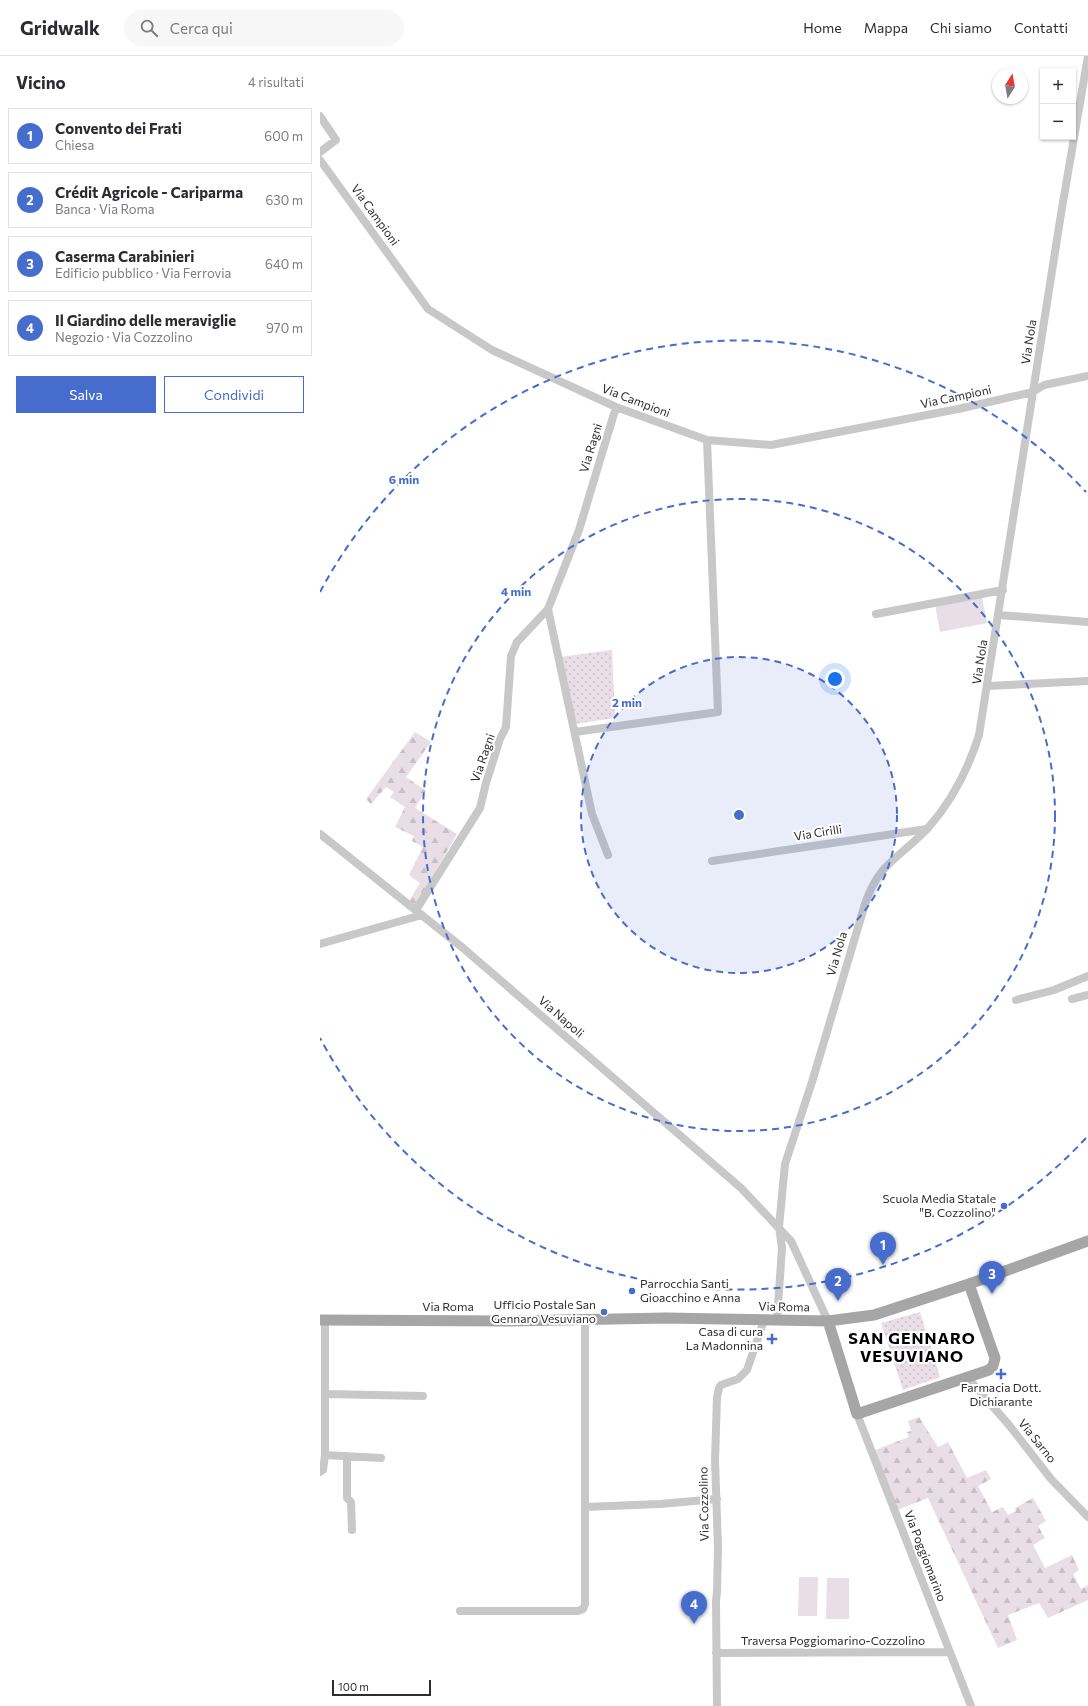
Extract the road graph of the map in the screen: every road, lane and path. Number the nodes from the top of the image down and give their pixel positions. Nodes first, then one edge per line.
1 (1088, 56) edge
2 (1085, 94) edge
3 (320, 116) edge
4 (320, 152) edge
5 (320, 160) edge
6 (1088, 376) edge
7 (1034, 392) junction
8 (616, 407) junction
9 (707, 440) junction
10 (1003, 590) junction
11 (548, 609) junction
12 (876, 614) dead end
13 (999, 615) junction
14 (1088, 622) edge
15 (1088, 681) edge
16 (988, 686) junction
17 (575, 732) junction
18 (927, 829) junction
19 (320, 834) edge
20 (608, 855) dead end
21 (712, 861) dead end
22 (419, 913) junction
23 (320, 944) edge
24 (1088, 976) edge
25 (1088, 995) edge
26 (1072, 999) dead end
27 (1016, 1000) dead end
28 (779, 1227) junction
29 (1088, 1241) edge
30 (969, 1284) junction
31 (585, 1319) junction
32 (323, 1320) edge
33 (764, 1320) junction
34 (777, 1320) junction
35 (828, 1321) junction
36 (968, 1378) junction
37 (325, 1394) junction
38 (423, 1396) dead end
39 (857, 1414) junction
40 (325, 1455) junction
41 (347, 1456) junction
42 (381, 1458) dead end
43 (320, 1472) edge
44 (717, 1499) junction
45 (585, 1507) junction
46 (1088, 1517) edge
47 (352, 1530) dead end
48 (460, 1611) dead end
49 (949, 1652) junction
50 (716, 1654) junction
51 (717, 1706) edge
52 (971, 1706) edge

1 - 2 street, Via Nola
2 - 7 street, Via Nola
3 - 4 street
5 - 8 street, Via Campioni
6 - 7 street, Via Campioni
7 - 9 street, Via Campioni
7 - 10 street, Via Nola
8 - 9 street, Via Campioni
8 - 11 street, Via Ragni
9 - 17 street
10 - 12 street
10 - 13 street, Via Nola
11 - 17 street
11 - 22 street, Via Ragni
13 - 14 street
13 - 16 street, Via Nola
15 - 16 street
16 - 18 street, Via Nola
17 - 20 street
18 - 21 street, Via Cirilli
18 - 28 street, Via Nola
19 - 22 street, Via Napoli
22 - 23 street
22 - 28 street, Via Napoli
24 - 27 street
25 - 26 street
28 - 34 street, Via Nola
28 - 35 street, Via Napoli
29 - 30 main road, Via Roma
30 - 35 main road, Via Roma
30 - 36 main road
31 - 32 main road, Via Roma
31 - 33 main road, Via Roma
31 - 45 street
32 - 37 street
33 - 34 main road, Via Roma
33 - 44 street, Via Cozzolino
34 - 35 main road, Via Roma
35 - 39 main road
36 - 39 main road
36 - 46 street, Via Sarno
37 - 38 street
37 - 40 street
39 - 49 street, Via Poggiomarino
40 - 41 street
40 - 43 street
41 - 42 street
41 - 47 street
44 - 45 street
44 - 50 street, Via Cozzolino
45 - 48 street
49 - 50 street, Traversa Poggiomarino-Cozzolino
49 - 52 street, Via Poggiomarino
50 - 51 street, Via Cozzolino

